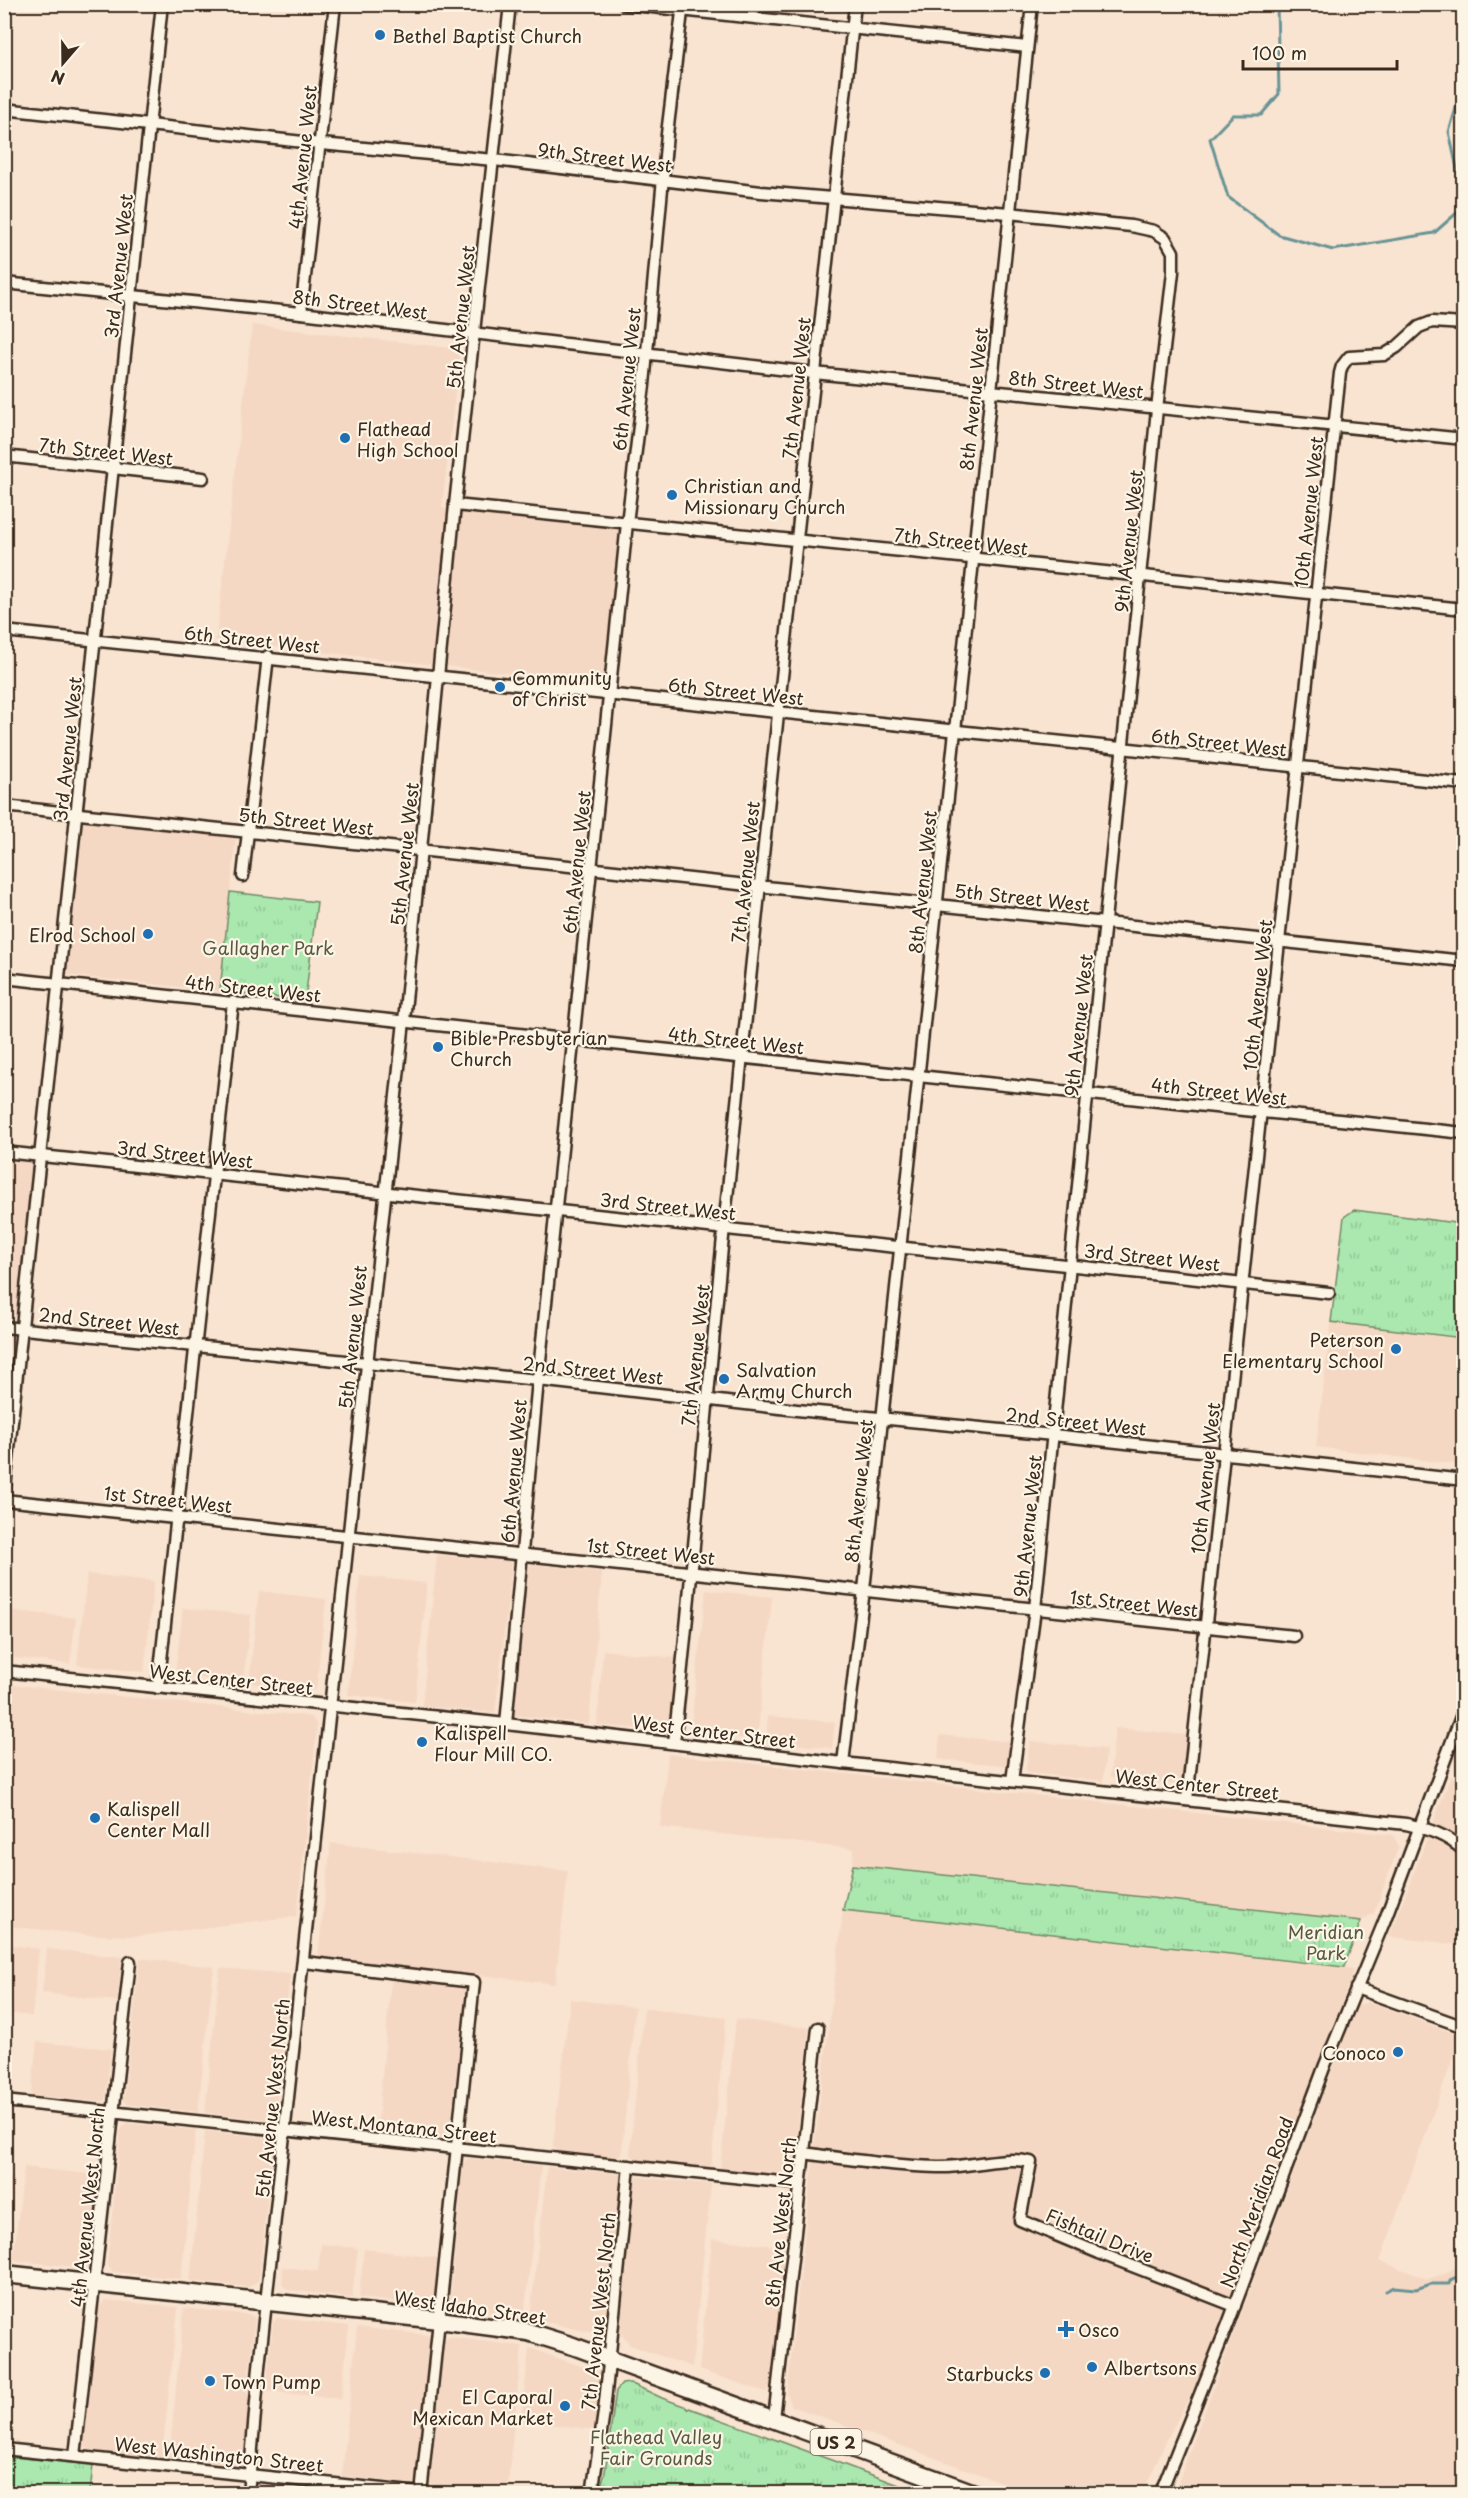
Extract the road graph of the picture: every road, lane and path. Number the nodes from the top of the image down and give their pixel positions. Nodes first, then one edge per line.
1 (162, 4) edge
2 (335, 4) edge
3 (510, 4) edge
4 (624, 4) edge
5 (855, 4) edge
6 (1032, 4) edge
7 (682, 8) edge
8 (852, 28) junction
9 (1027, 47) junction
10 (4, 109) edge
11 (150, 124) junction
12 (321, 144) junction
13 (494, 160) junction
14 (663, 180) junction
15 (833, 198) junction
16 (1009, 213) junction
17 (1173, 272) joint
18 (4, 283) edge
19 (131, 296) junction
20 (302, 313) junction
21 (1464, 324) edge
22 (475, 334) junction
23 (646, 354) junction
24 (814, 373) junction
25 (990, 391) junction
26 (1157, 409) junction
27 (1334, 426) junction
28 (1464, 439) edge
29 (4, 456) edge
30 (113, 468) junction
31 (203, 478) dead end
32 (454, 505) junction
33 (627, 524) junction
34 (797, 540) junction
35 (972, 559) junction
36 (1142, 577) junction
37 (1317, 595) junction
38 (1464, 609) edge
39 (4, 631) edge
40 (95, 639) junction
41 (268, 656) junction
42 (439, 675) junction
43 (609, 695) junction
44 (779, 712) junction
45 (954, 730) junction
46 (1123, 749) junction
47 (1298, 767) junction
48 (1464, 784) edge
49 (4, 806) edge
50 (77, 814) junction
51 (249, 832) junction
52 (421, 849) junction
53 (593, 868) junction
54 (243, 876) dead end
55 (760, 886) junction
56 (936, 905) junction
57 (1106, 923) junction
58 (1279, 941) junction
59 (1464, 961) edge
60 (4, 978) edge
61 (59, 984) junction
62 (233, 1002) junction
63 (404, 1021) junction
64 (574, 1040) junction
65 (742, 1057) junction
66 (919, 1076) junction
67 (1087, 1094) junction
68 (1261, 1111) junction
69 (1464, 1133) edge
70 (4, 1152) edge
71 (40, 1156) junction
72 (214, 1173) junction
73 (384, 1192) junction
74 (556, 1210) junction
75 (724, 1228) junction
76 (900, 1247) junction
77 (1070, 1265) junction
78 (1242, 1283) junction
79 (1329, 1293) dead end
80 (4, 1327) edge
81 (22, 1329) junction
82 (195, 1346) junction
83 (366, 1364) junction
84 (538, 1380) junction
85 (708, 1400) junction
86 (882, 1418) junction
87 (1053, 1435) junction
88 (1225, 1454) junction
89 (1464, 1480) edge
90 (4, 1498) edge
91 (176, 1516) junction
92 (348, 1535) junction
93 (522, 1554) junction
94 (693, 1572) junction
95 (864, 1590) junction
96 (1035, 1609) junction
97 (1205, 1628) junction
98 (1294, 1636) dead end
99 (4, 1671) edge
100 (158, 1688) junction
101 (330, 1707) junction
102 (1464, 1709) edge
103 (506, 1724) junction
104 (674, 1743) junction
105 (843, 1763) junction
106 (1012, 1781) junction
107 (1187, 1800) junction
108 (1420, 1827) junction
109 (1464, 1851) edge
110 (130, 1962) dead end
111 (304, 1962) junction
112 (1356, 1988) junction
113 (1464, 2027) edge
114 (818, 2028) dead end
115 (4, 2101) edge
116 (114, 2112) junction
117 (285, 2130) junction
118 (457, 2148) junction
119 (803, 2153) junction
120 (629, 2166) junction
121 (800, 2184) junction
122 (4, 2274) edge
123 (96, 2283) junction
124 (267, 2302) junction
125 (1235, 2306) junction
126 (439, 2320) junction
127 (610, 2359) junction
128 (774, 2419) junction
129 (4, 2449) edge
130 (75, 2456) junction
131 (250, 2475) junction
132 (248, 2493) edge
133 (424, 2493) edge
134 (592, 2493) edge
135 (976, 2493) edge
136 (1160, 2493) edge

1 - 11 street, 3rd Avenue West
2 - 12 street, 4th Avenue West
3 - 13 street, 5th Avenue West
4 - 7 street
5 - 8 street, 7th Avenue West
6 - 9 street, 8th Avenue West
7 - 8 street
7 - 14 street, 6th Avenue West
8 - 9 street
8 - 15 street, 7th Avenue West
9 - 16 street, 8th Avenue West
10 - 11 street, 9th Street West
11 - 12 street, 9th Street West
11 - 19 street, 3rd Avenue West
12 - 13 street, 9th Street West
12 - 20 street, 4th Avenue West
13 - 14 street, 9th Street West
13 - 22 street, 5th Avenue West
14 - 15 street, 9th Street West
14 - 23 street, 6th Avenue West
15 - 16 street, 9th Street West
15 - 24 street, 7th Avenue West
16 - 17 street, 9th Street West
16 - 25 street, 8th Avenue West
17 - 26 street, 9th Avenue West
18 - 19 street, 8th Street West
19 - 20 street, 8th Street West
19 - 30 street, 3rd Avenue West
20 - 22 street, 8th Street West
21 - 27 street, 10th Avenue West
22 - 23 street, 8th Street West
22 - 32 street, 5th Avenue West
23 - 24 street, 8th Street West
23 - 33 street, 6th Avenue West
24 - 25 street, 8th Street West
24 - 34 street, 7th Avenue West
25 - 26 street, 8th Street West
25 - 35 street, 8th Avenue West
26 - 27 street, 8th Street West
26 - 36 street, 9th Avenue West
27 - 28 street, 8th Street West
27 - 37 street, 10th Avenue West
29 - 30 street, 7th Street West
30 - 31 street, 7th Street West
30 - 40 street, 3rd Avenue West
32 - 33 street, 7th Street West
32 - 42 street, 5th Avenue West
33 - 34 street, 7th Street West
33 - 43 street, 6th Avenue West
34 - 35 street, 7th Street West
34 - 44 street, 7th Avenue West
35 - 36 street, 7th Street West
35 - 45 street, 8th Avenue West
36 - 37 street, 7th Street West
36 - 46 street, 9th Avenue West
37 - 38 street, 7th Street West
37 - 47 street, 10th Avenue West
39 - 40 street, 6th Street West
40 - 41 street, 6th Street West
40 - 50 street, 3rd Avenue West
41 - 42 street, 6th Street West
41 - 51 street
42 - 43 street, 6th Street West
42 - 52 street, 5th Avenue West
43 - 44 street, 6th Street West
43 - 53 street, 6th Avenue West
44 - 45 street, 6th Street West
44 - 55 street, 7th Avenue West
45 - 46 street, 6th Street West
45 - 56 street, 8th Avenue West
46 - 47 street, 6th Street West
46 - 57 street, 9th Avenue West
47 - 48 street, 6th Street West
47 - 58 street, 10th Avenue West
49 - 50 street, 5th Street West
50 - 51 street, 5th Street West
50 - 61 street, 3rd Avenue West
51 - 52 street, 5th Street West
51 - 54 street
52 - 53 street, 5th Street West
52 - 63 street, 5th Avenue West
53 - 55 street, 5th Street West
53 - 64 street, 6th Avenue West
55 - 56 street, 5th Street West
55 - 65 street, 7th Avenue West
56 - 57 street, 5th Street West
56 - 66 street, 8th Avenue West
57 - 58 street, 5th Street West
57 - 67 street, 9th Avenue West
58 - 59 street, 5th Street West
58 - 68 street, 10th Avenue West
60 - 61 street, 4th Street West
61 - 62 street, 4th Street West
61 - 71 street, 3rd Avenue West
62 - 63 street, 4th Street West
62 - 72 street
63 - 64 street, 4th Street West
63 - 73 street, 5th Avenue West
64 - 65 street, 4th Street West
64 - 74 street, 6th Avenue West
65 - 66 street, 4th Street West
65 - 75 street, 7th Avenue West
66 - 67 street, 4th Street West
66 - 76 street, 8th Avenue West
67 - 68 street, 4th Street West
67 - 77 street, 9th Avenue West
68 - 69 street, 4th Street West
68 - 78 street, 10th Avenue West
70 - 71 street, 3rd Street West
71 - 72 street, 3rd Street West
71 - 81 street, 3rd Avenue West
72 - 73 street, 3rd Street West
72 - 82 street
73 - 74 street, 3rd Street West
73 - 83 street, 5th Avenue West
74 - 75 street, 3rd Street West
74 - 84 street, 6th Avenue West
75 - 76 street, 3rd Street West
75 - 85 street, 7th Avenue West
76 - 77 street, 3rd Street West
76 - 86 street, 8th Avenue West
77 - 78 street, 3rd Street West
77 - 87 street, 9th Avenue West
78 - 79 street, 3rd Street West
78 - 88 street, 10th Avenue West
80 - 81 street, 2nd Street West
81 - 82 street, 2nd Street West
81 - 90 street, 3rd Avenue West
82 - 83 street, 2nd Street West
82 - 91 street
83 - 84 street, 2nd Street West
83 - 92 street, 5th Avenue West
84 - 85 street, 2nd Street West
84 - 93 street, 6th Avenue West
85 - 86 street, 2nd Street West
85 - 94 street, 7th Avenue West
86 - 87 street, 2nd Street West
86 - 95 street, 8th Avenue West
87 - 88 street, 2nd Street West
87 - 96 street, 9th Avenue West
88 - 89 street, 2nd Street West
88 - 97 street, 10th Avenue West
90 - 91 street, 1st Street West
91 - 92 street, 1st Street West
91 - 100 street
92 - 93 street, 1st Street West
92 - 101 street, 5th Avenue West
93 - 94 street, 1st Street West
93 - 103 street, 6th Avenue West
94 - 95 street, 1st Street West
94 - 104 street, 7th Avenue West
95 - 96 street, 1st Street West
95 - 105 street, 8th Avenue West
96 - 97 street, 1st Street West
96 - 106 street, 9th Avenue West
97 - 98 street, 1st Street West
97 - 107 street, 10th Avenue West
99 - 100 street, West Center Street
100 - 101 street, West Center Street
101 - 103 street, West Center Street
101 - 111 street, 5th Avenue West North
102 - 108 street, North Meridian Road
103 - 104 street, West Center Street
104 - 105 street, West Center Street
105 - 106 street, West Center Street
106 - 107 street, West Center Street
107 - 108 street, West Center Street
108 - 109 street, West Center Street
108 - 112 street, North Meridian Road
110 - 116 street, 4th Avenue West North
111 - 117 street, 5th Avenue West North
111 - 118 street
112 - 113 street
112 - 125 street, North Meridian Road
114 - 119 street, 8th Ave West North
115 - 116 street, West Montana Street
116 - 117 street, West Montana Street
116 - 123 street, 4th Avenue West North
117 - 118 street, West Montana Street
117 - 124 street, 5th Avenue West North
118 - 120 street, West Montana Street
118 - 126 street
119 - 121 street, 8th Ave West North
119 - 125 street, Fishtail Drive
120 - 121 street, West Montana Street
120 - 127 street, 7th Avenue West North
121 - 128 street, 8th Ave West North
122 - 123 highway, West Idaho Street / US 2
123 - 124 highway, West Idaho Street / US 2
123 - 130 street, 4th Avenue West North
124 - 126 highway, West Idaho Street / US 2
124 - 131 street, 5th Avenue West North
125 - 136 street, North Meridian Road
126 - 127 highway, West Idaho Street / US 2
126 - 133 street
127 - 128 highway, West Idaho Street / US 2
127 - 134 street, 7th Avenue West North
128 - 135 highway, West Idaho Street / US 2
129 - 130 street, West Washington Street
130 - 131 street, West Washington Street
131 - 132 street, 5th Avenue West North
131 - 133 street, West Washington Street

